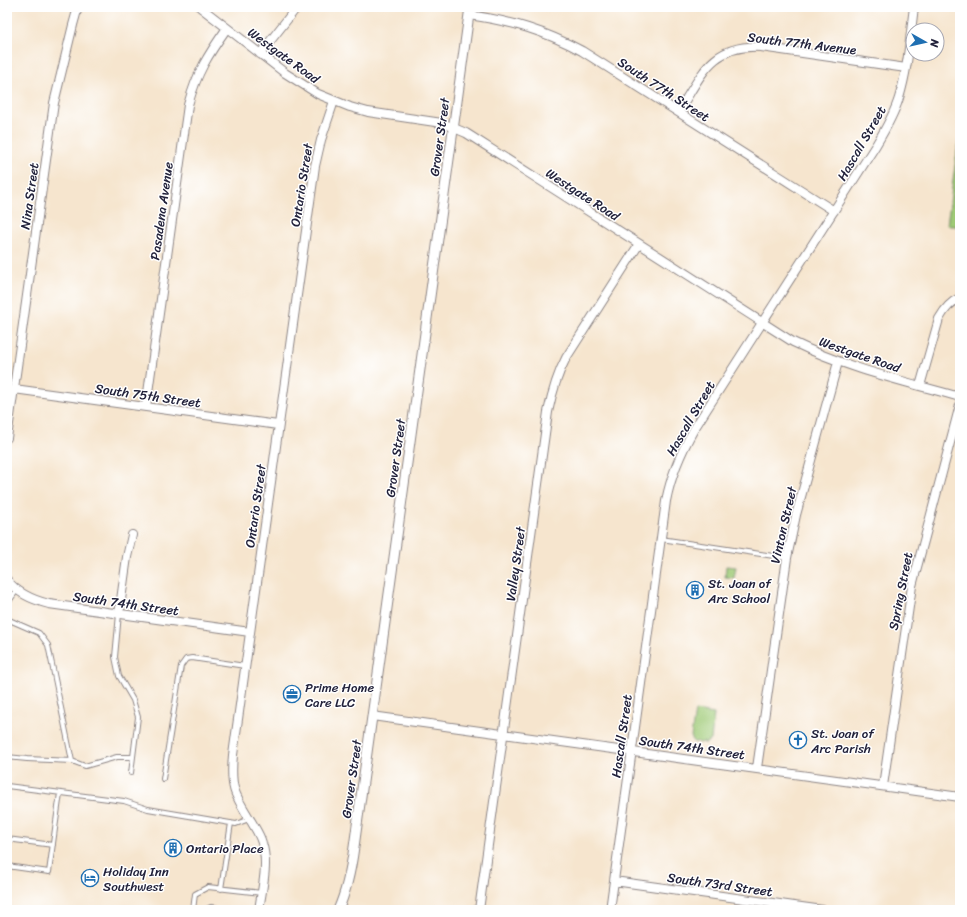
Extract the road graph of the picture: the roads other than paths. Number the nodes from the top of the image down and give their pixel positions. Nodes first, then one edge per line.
1 (78, 7) edge
2 (200, 7) edge
3 (297, 7) edge
4 (914, 7) edge
5 (470, 11) edge
6 (227, 28) junction
7 (260, 54) junction
8 (906, 68) junction
9 (334, 101) junction
10 (678, 112) junction
11 (454, 128) junction
12 (834, 211) junction
13 (639, 244) junction
14 (958, 298) edge
15 (762, 323) junction
16 (838, 362) junction
17 (920, 386) junction
18 (14, 389) junction
19 (960, 397) edge
20 (960, 404) edge
21 (146, 407) junction
22 (278, 425) junction
23 (7, 438) edge
24 (132, 535) dead end
25 (661, 539) junction
26 (787, 558) junction
27 (7, 580) edge
28 (17, 590) junction
29 (7, 604) edge
30 (119, 614) junction
31 (7, 619) edge
32 (250, 632) junction
33 (245, 666) junction
34 (372, 716) junction
35 (504, 734) junction
36 (631, 751) junction
37 (7, 757) edge
38 (133, 757) junction
39 (72, 761) junction
40 (757, 768) junction
41 (131, 773) dead end
42 (163, 779) dead end
43 (7, 786) edge
44 (883, 786) junction
45 (60, 793) junction
46 (960, 797) edge
47 (250, 820) junction
48 (231, 823) junction
49 (7, 839) edge
50 (53, 845) junction
51 (7, 866) edge
52 (614, 881) junction
53 (221, 889) junction
54 (262, 893) junction
55 (193, 910) edge
56 (205, 910) edge
57 (233, 910) edge
58 (259, 910) edge
59 (338, 910) edge
60 (479, 910) edge
61 (610, 910) edge
62 (822, 910) edge

1 - 18 street, Nina Street
2 - 6 street, Westgate Road
3 - 7 street
4 - 8 street, Hascall Street
5 - 10 street, South 77th Street
5 - 11 street, Grover Street
6 - 7 street, Westgate Road
6 - 21 street, Pasadena Avenue
7 - 9 street, Westgate Road
8 - 10 street, South 77th Avenue
8 - 12 street, Hascall Street
9 - 11 street, Westgate Road
9 - 22 street, Ontario Street
10 - 12 street, South 77th Street
11 - 13 street, Westgate Road
11 - 34 street, Grover Street
12 - 15 street, Hascall Street
13 - 15 street, Westgate Road
13 - 35 street, Valley Street
14 - 17 street
15 - 16 street, Westgate Road
15 - 25 street, Hascall Street
16 - 17 street, Westgate Road
16 - 26 street, Vinton Street
17 - 19 street, Westgate Road
18 - 21 street, South 75th Street
18 - 23 street, Nina Street
20 - 44 street, Spring Street
21 - 22 street, South 75th Street
22 - 32 street, Ontario Street
24 - 30 street
25 - 26 lane
25 - 36 street, Hascall Street
26 - 40 street, Vinton Street
27 - 28 street, South 74th Street
28 - 29 lane
28 - 30 street, South 74th Street
30 - 32 street, South 74th Street
30 - 38 lane
31 - 39 lane
32 - 33 street, Ontario Street
33 - 42 lane
33 - 47 street, Ontario Street
34 - 35 street, South 74th Street
34 - 59 street, Grover Street
35 - 36 street, South 74th Street
35 - 60 street, Valley Street
36 - 40 street, South 74th Street
36 - 52 street, Hascall Street
37 - 39 lane
38 - 39 lane
38 - 41 lane
40 - 44 street, South 74th Street
43 - 45 lane
44 - 46 street, South 74th Street
45 - 48 lane
45 - 50 lane
47 - 48 lane
47 - 54 street, Ontario Street
48 - 53 lane
49 - 50 lane
50 - 51 lane
52 - 61 street, Hascall Street
52 - 62 street, South 73rd Street
53 - 54 lane
53 - 55 lane
54 - 58 street, Ontario Street
56 - 57 lane

